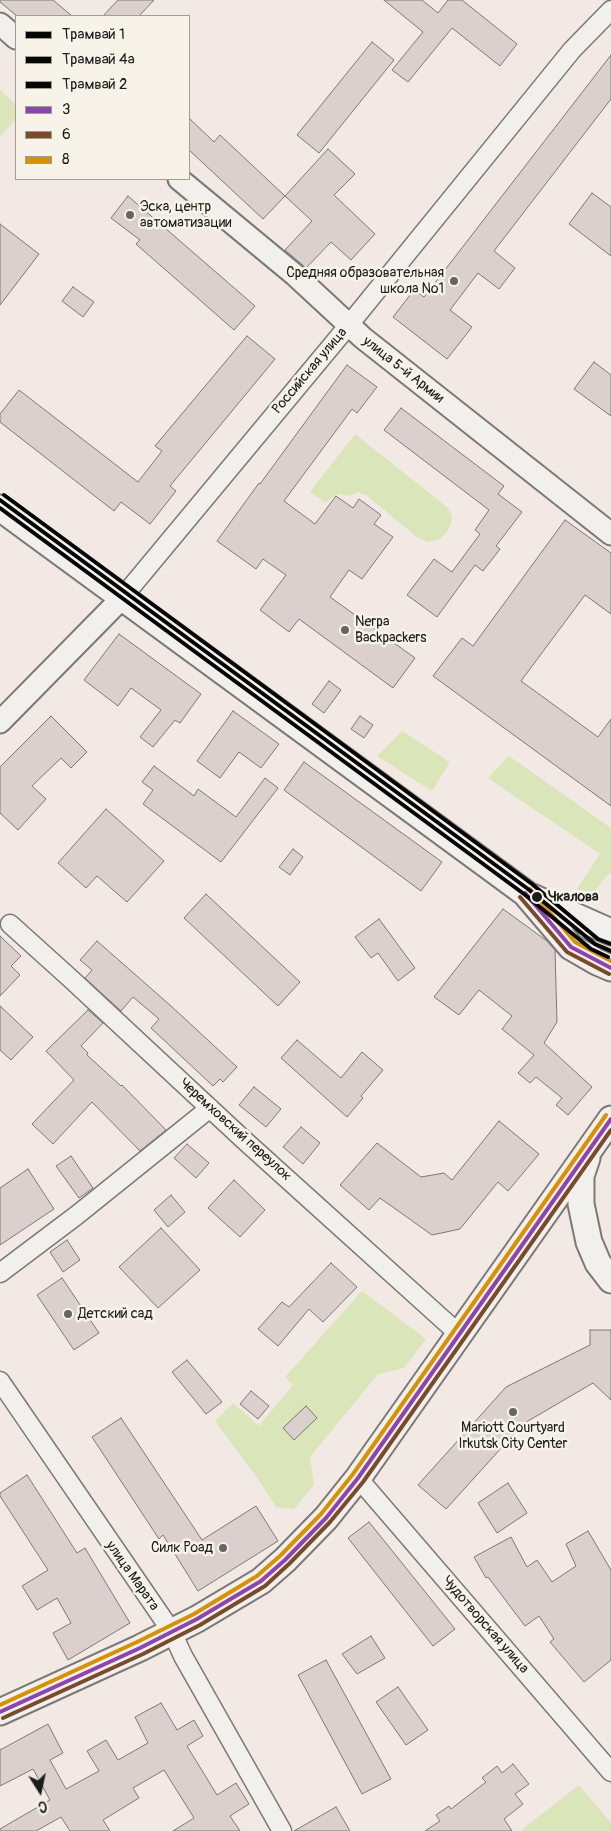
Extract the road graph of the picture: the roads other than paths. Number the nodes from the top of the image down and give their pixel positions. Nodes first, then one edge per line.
1 (611, 10) edge
2 (0, 24) edge
3 (15, 37) edge
4 (180, 180) edge
5 (348, 326) junction
6 (0, 508) edge
7 (611, 534) edge
8 (122, 598) junction
9 (0, 722) edge
10 (525, 894) junction
11 (10, 924) dead end
12 (611, 932) edge
13 (611, 968) edge
14 (210, 1108) junction
15 (611, 1119) edge
16 (591, 1147) junction
17 (0, 1273) edge
18 (611, 1280) edge
19 (460, 1335) junction
20 (0, 1382) edge
21 (358, 1478) junction
22 (172, 1632) junction
23 (0, 1712) edge
24 (611, 1772) edge
25 (282, 1831) edge

1 - 5 street, Российская улица
2 - 3 street
4 - 5 street, улица 5-й Армии
5 - 7 street, улица 5-й Армии
5 - 8 street, Российская улица
6 - 8 main road
8 - 9 street, Российская улица
8 - 10 main road
10 - 12 main road
10 - 13 main road
11 - 14 street, Черемховский переулок
14 - 17 street
14 - 19 street, Черемховский переулок
15 - 16 main road
16 - 18 main road
16 - 19 main road
19 - 21 main road
20 - 22 street, улица Марата
21 - 22 main road
21 - 24 street, Чудотворская улица
22 - 23 main road
22 - 25 street, улица Марата

